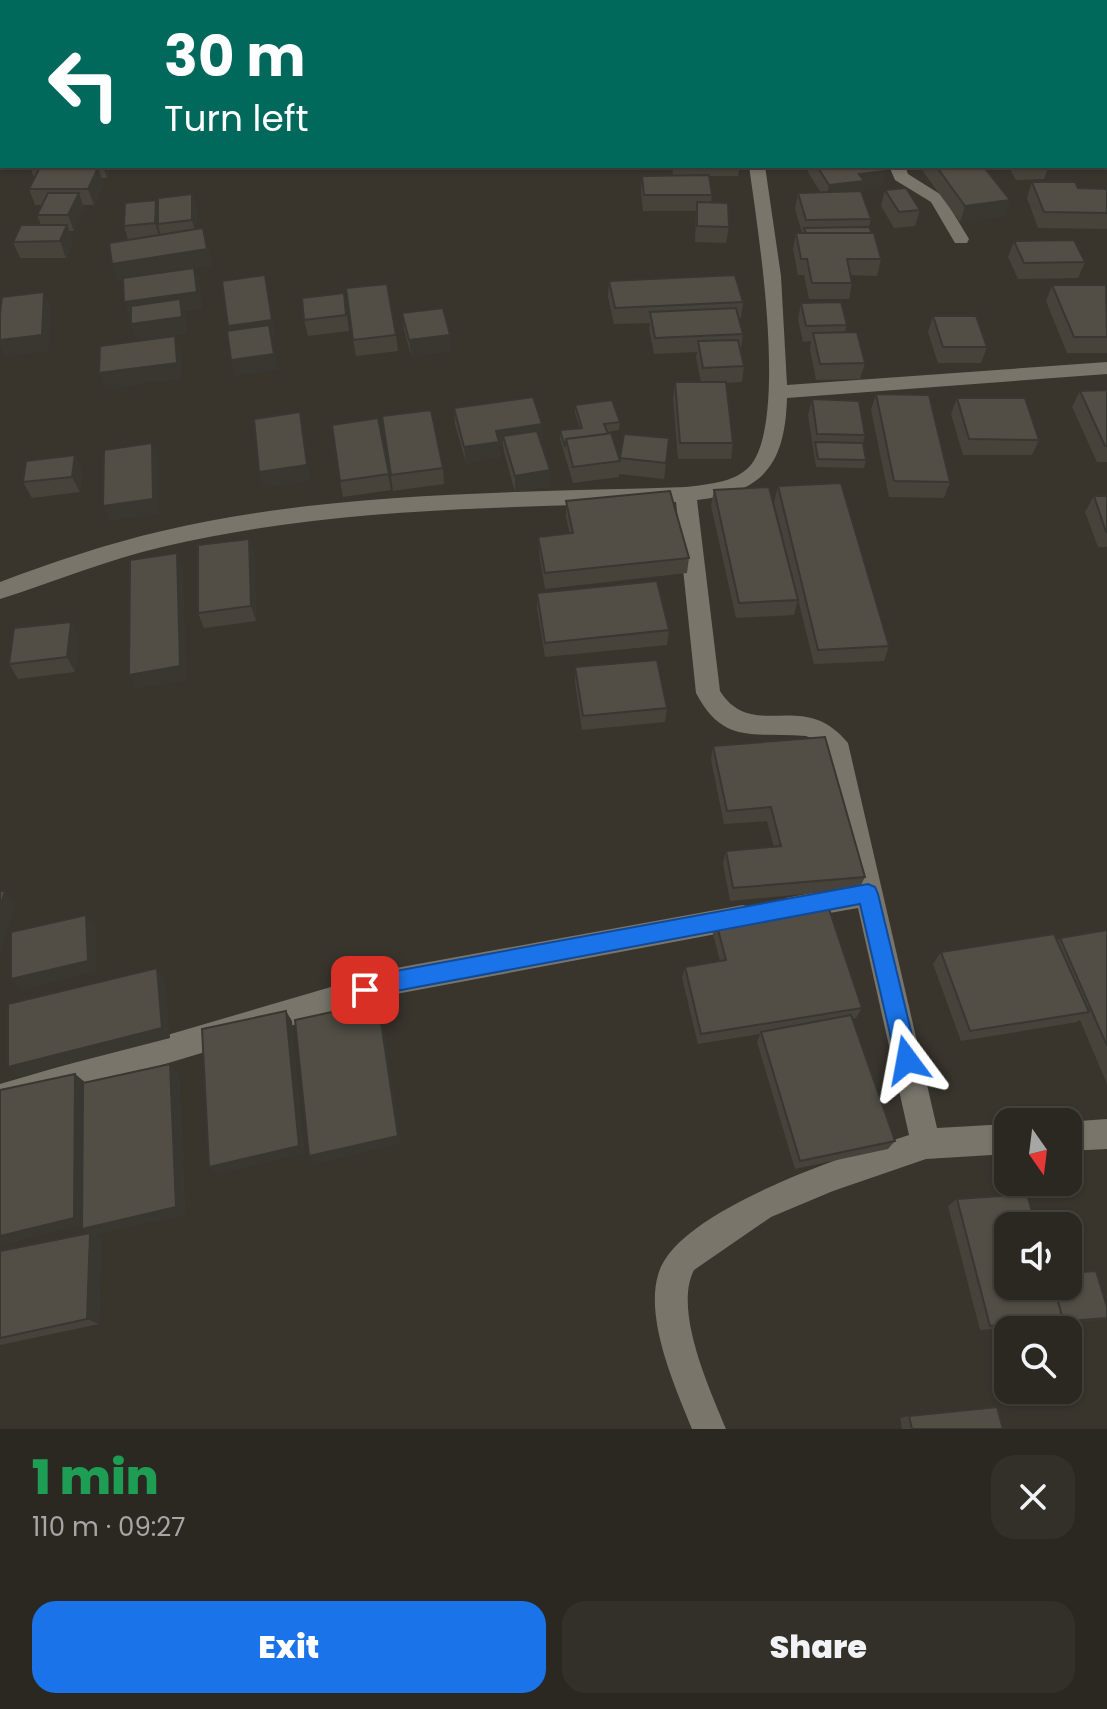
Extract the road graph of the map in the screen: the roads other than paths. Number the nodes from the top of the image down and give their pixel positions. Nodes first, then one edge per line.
1 (757, 168) edge
2 (898, 168) edge
3 (961, 239) dead end
4 (1107, 368) edge
5 (777, 392) junction
6 (686, 494) junction
7 (0, 591) edge
8 (868, 894) junction
9 (0, 1099) edge
10 (1107, 1134) edge
11 (1082, 1135) edge
12 (994, 1140) edge
13 (926, 1144) junction
14 (709, 1429) edge

1 - 5 street
2 - 3 street
4 - 5 street
5 - 6 street
6 - 7 street
6 - 8 street
8 - 9 street
8 - 13 street
10 - 11 street
12 - 13 street
13 - 14 street

